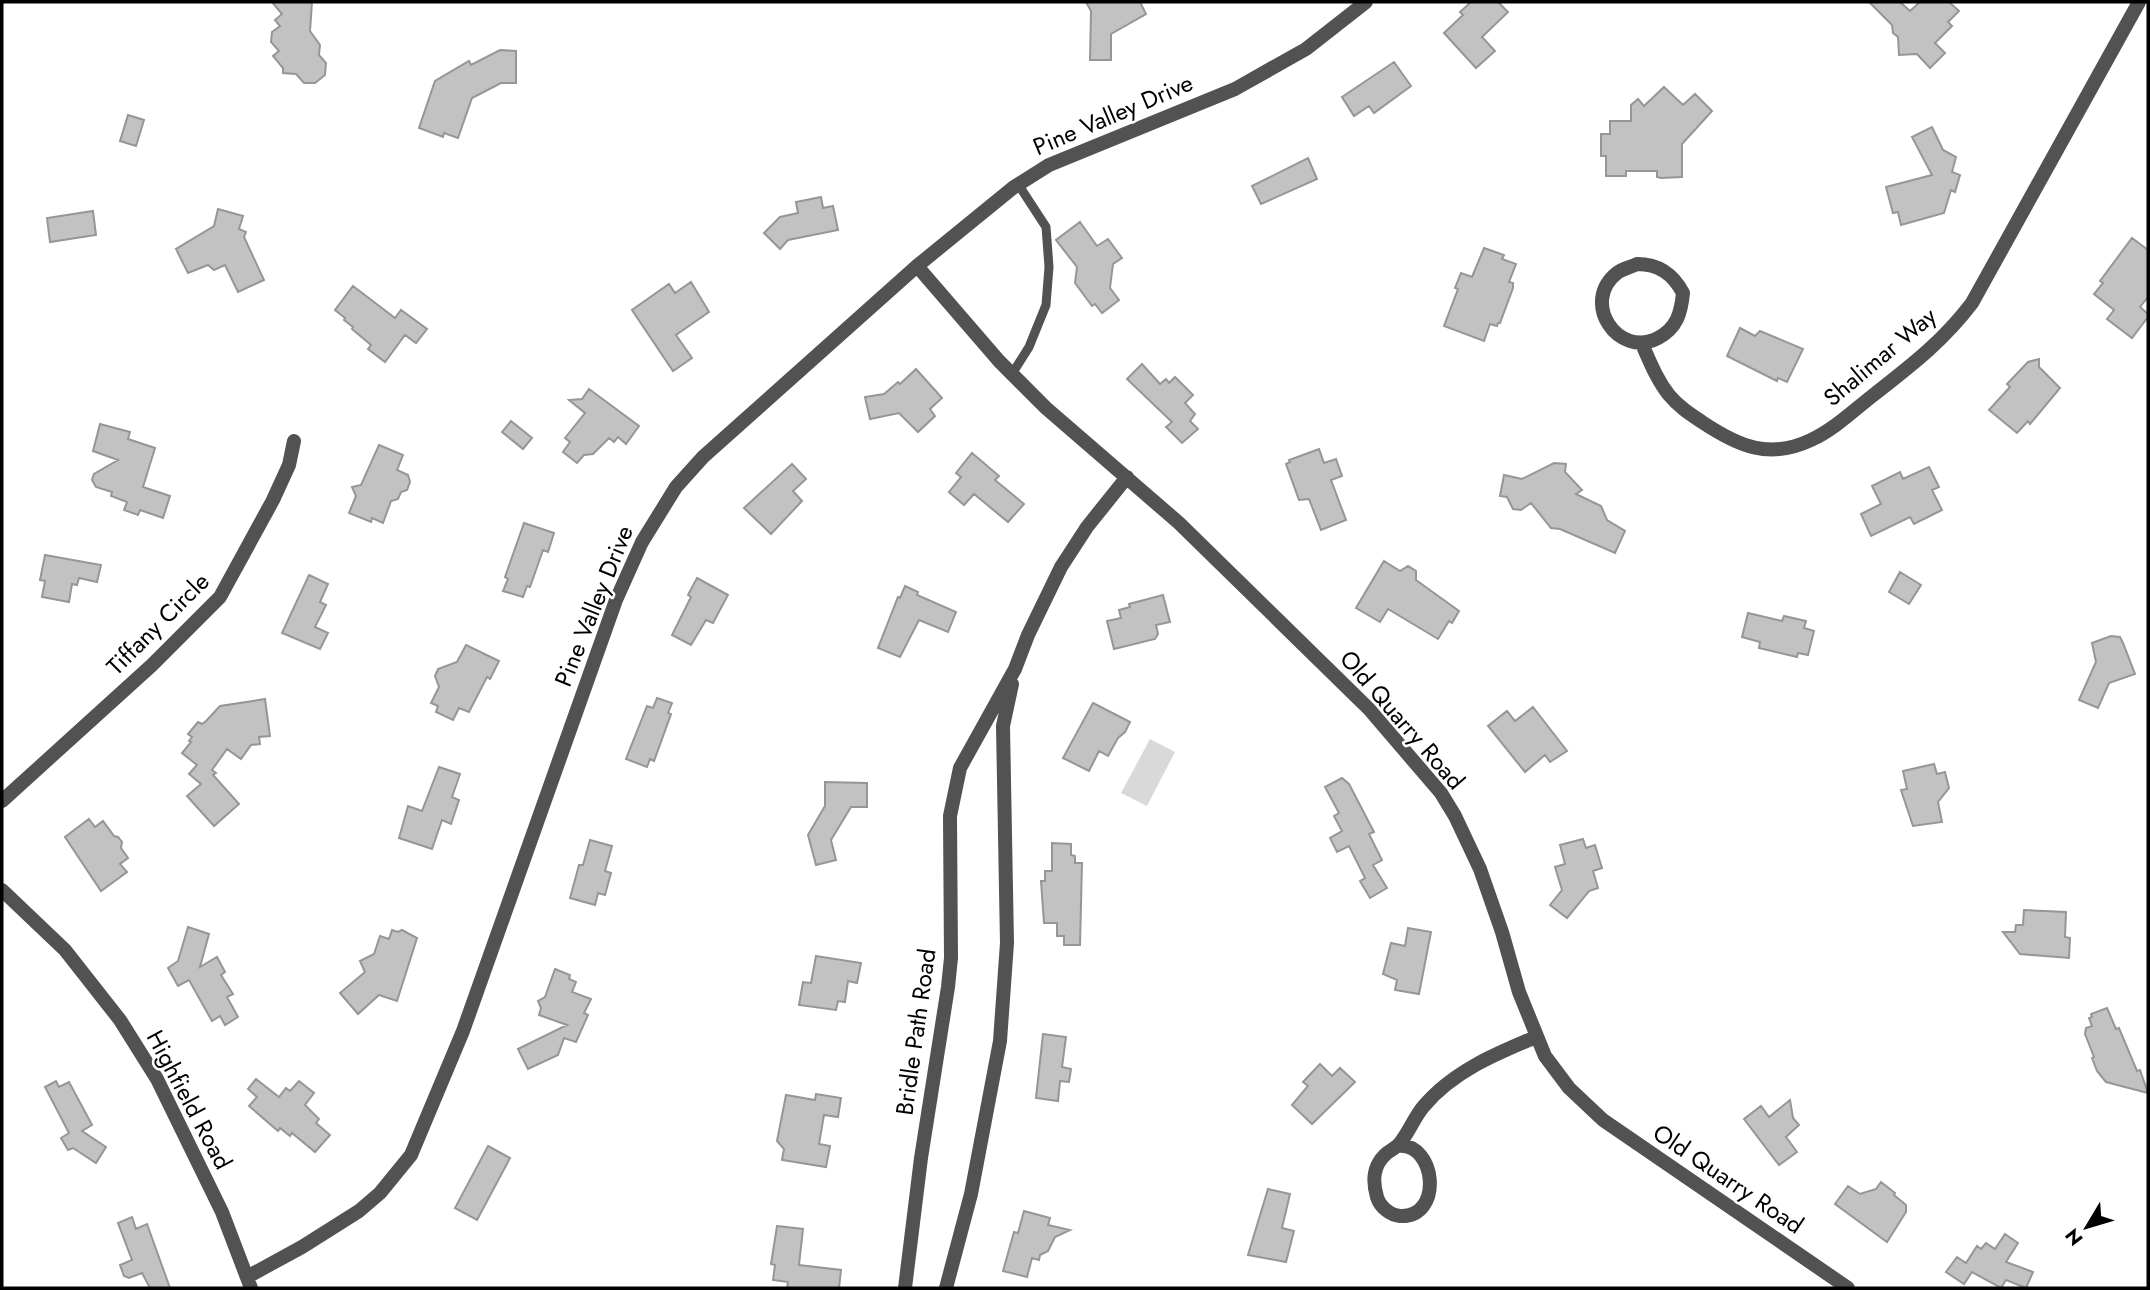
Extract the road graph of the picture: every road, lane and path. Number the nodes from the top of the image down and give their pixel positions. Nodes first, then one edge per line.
1 (1366, 2) edge
2 (2139, 2) edge
3 (1018, 184) junction
4 (917, 266) junction
5 (1642, 344) junction
6 (1012, 374) junction
7 (294, 441) dead end
8 (1127, 477) junction
9 (1015, 669) junction
10 (2, 801) edge
11 (2, 890) edge
12 (1536, 1037) junction
13 (1398, 1146) junction
14 (249, 1282) edge
15 (905, 1288) edge
16 (946, 1288) edge
17 (1848, 1288) edge

1 - 3 street, Pine Valley Drive
2 - 5 street, Shalimar Way
3 - 4 street, Pine Valley Drive
3 - 6 lane
4 - 6 street, Old Quarry Road
4 - 14 street, Pine Valley Drive
5 - 5 street
6 - 8 street, Old Quarry Road
7 - 10 street, Tiffany Circle
8 - 9 street, Bridle Path Road
8 - 12 street, Old Quarry Road
9 - 15 street, Bridle Path Road
9 - 16 street, Bridle Path Road
11 - 14 street, Highfield Road
12 - 13 street
12 - 17 street, Old Quarry Road
13 - 13 street

